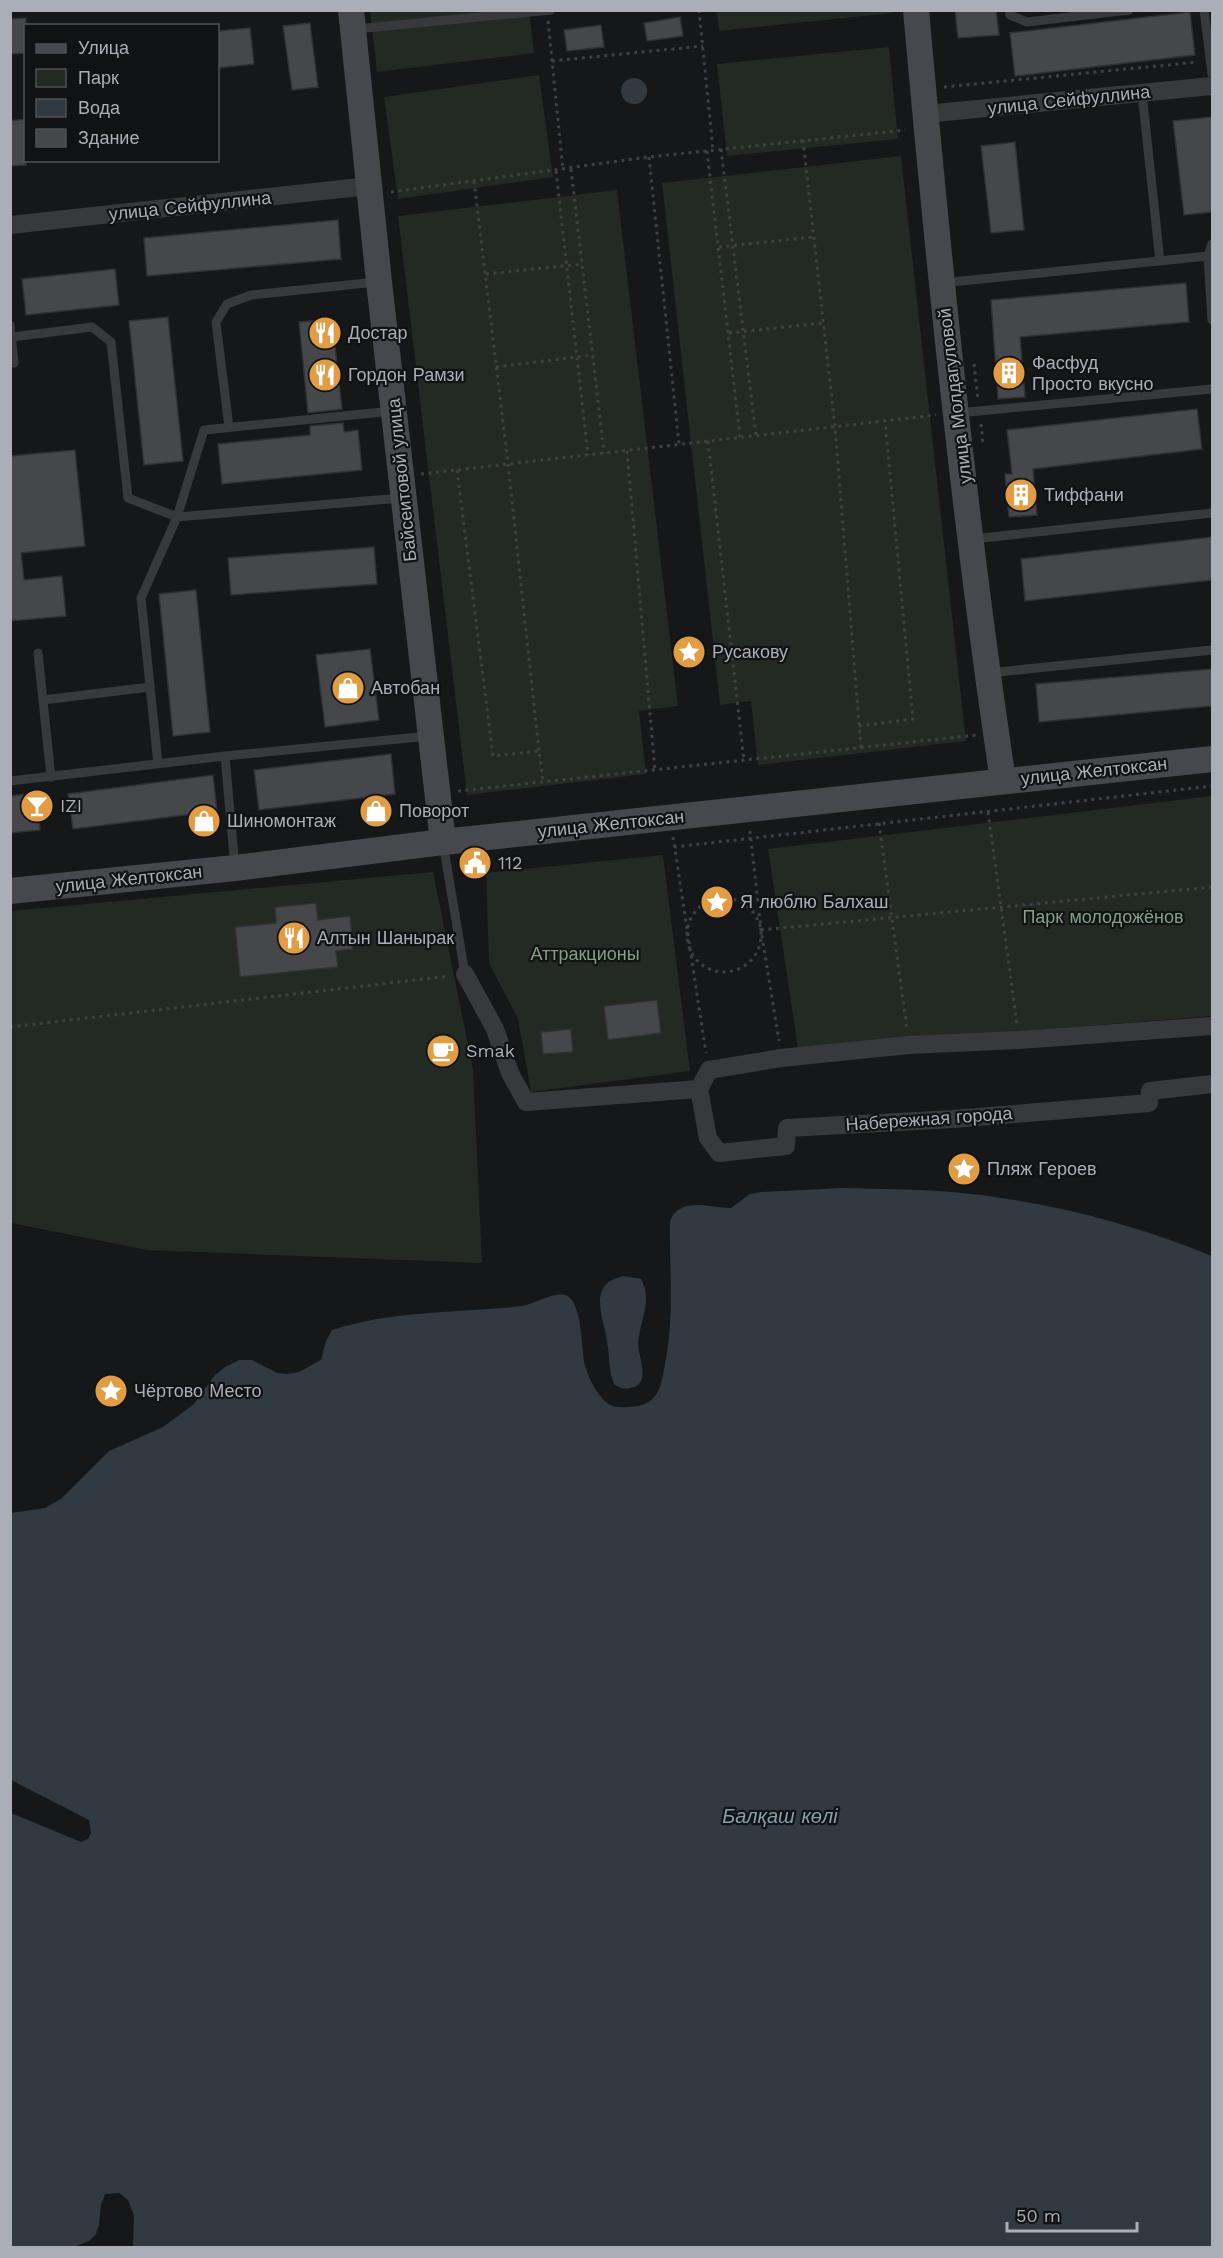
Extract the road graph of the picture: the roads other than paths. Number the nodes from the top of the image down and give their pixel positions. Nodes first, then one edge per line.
1 (916, 10) edge
2 (1009, 10) edge
3 (1129, 10) edge
4 (1204, 10) edge
5 (549, 11) edge
6 (352, 20) edge
7 (1212, 74) edge
8 (1212, 86) edge
9 (1142, 93) junction
10 (932, 118) junction
11 (369, 190) junction
12 (10, 225) edge
13 (1212, 244) edge
14 (1208, 256) junction
15 (1160, 261) junction
16 (379, 282) junction
17 (942, 283) junction
18 (1212, 320) edge
19 (10, 325) edge
20 (12, 337) edge
21 (14, 363) dead end
22 (1212, 389) edge
23 (394, 411) junction
24 (968, 412) junction
25 (229, 427) junction
26 (403, 487) junction
27 (1212, 513) edge
28 (177, 517) junction
29 (972, 539) junction
30 (1212, 650) edge
31 (38, 653) dead end
32 (988, 673) junction
33 (150, 687) junction
34 (43, 700) junction
35 (431, 736) junction
36 (225, 756) junction
37 (1212, 759) edge
38 (158, 764) junction
39 (51, 777) junction
40 (10, 781) edge
41 (1003, 781) junction
42 (443, 842) junction
43 (235, 868) junction
44 (10, 891) edge
45 (465, 974) joint
46 (1212, 1026) edge
47 (1212, 1084) edge
48 (699, 1089) junction

1 - 10 street, улица Молдагуловой
2 - 3 lane
4 - 7 lane
5 - 6 lane
6 - 11 street, Байсеитовой улица
8 - 9 street, улица Сейфуллина
9 - 10 street, улица Сейфуллина
9 - 15 lane
10 - 17 street, улица Молдагуловой
11 - 12 street, улица Сейфуллина
11 - 16 street, Байсеитовой улица
13 - 14 lane
14 - 15 lane
14 - 18 lane
15 - 17 lane
16 - 23 street, Байсеитовой улица
16 - 25 lane
17 - 24 street, улица Молдагуловой
19 - 20 lane
20 - 21 lane
20 - 28 lane
22 - 24 lane
23 - 25 lane
23 - 26 street, Байсеитовой улица
24 - 29 street, улица Молдагуловой
25 - 28 lane
26 - 28 lane
26 - 35 street, Байсеитовой улица
27 - 29 lane
28 - 33 lane
29 - 32 street, улица Молдагуловой
30 - 32 lane
31 - 34 lane
32 - 41 street, улица Молдагуловой
33 - 34 lane
33 - 38 lane
34 - 39 lane
35 - 36 lane
35 - 42 street, Байсеитовой улица
36 - 38 lane
36 - 43 lane
37 - 41 street, улица Желтоксан
38 - 39 lane
39 - 40 lane
41 - 42 street, улица Желтоксан
42 - 43 street, улица Желтоксан
42 - 45 lane
43 - 44 street, улица Желтоксан
45 - 48 street
46 - 48 street
47 - 48 street, Набережная города

